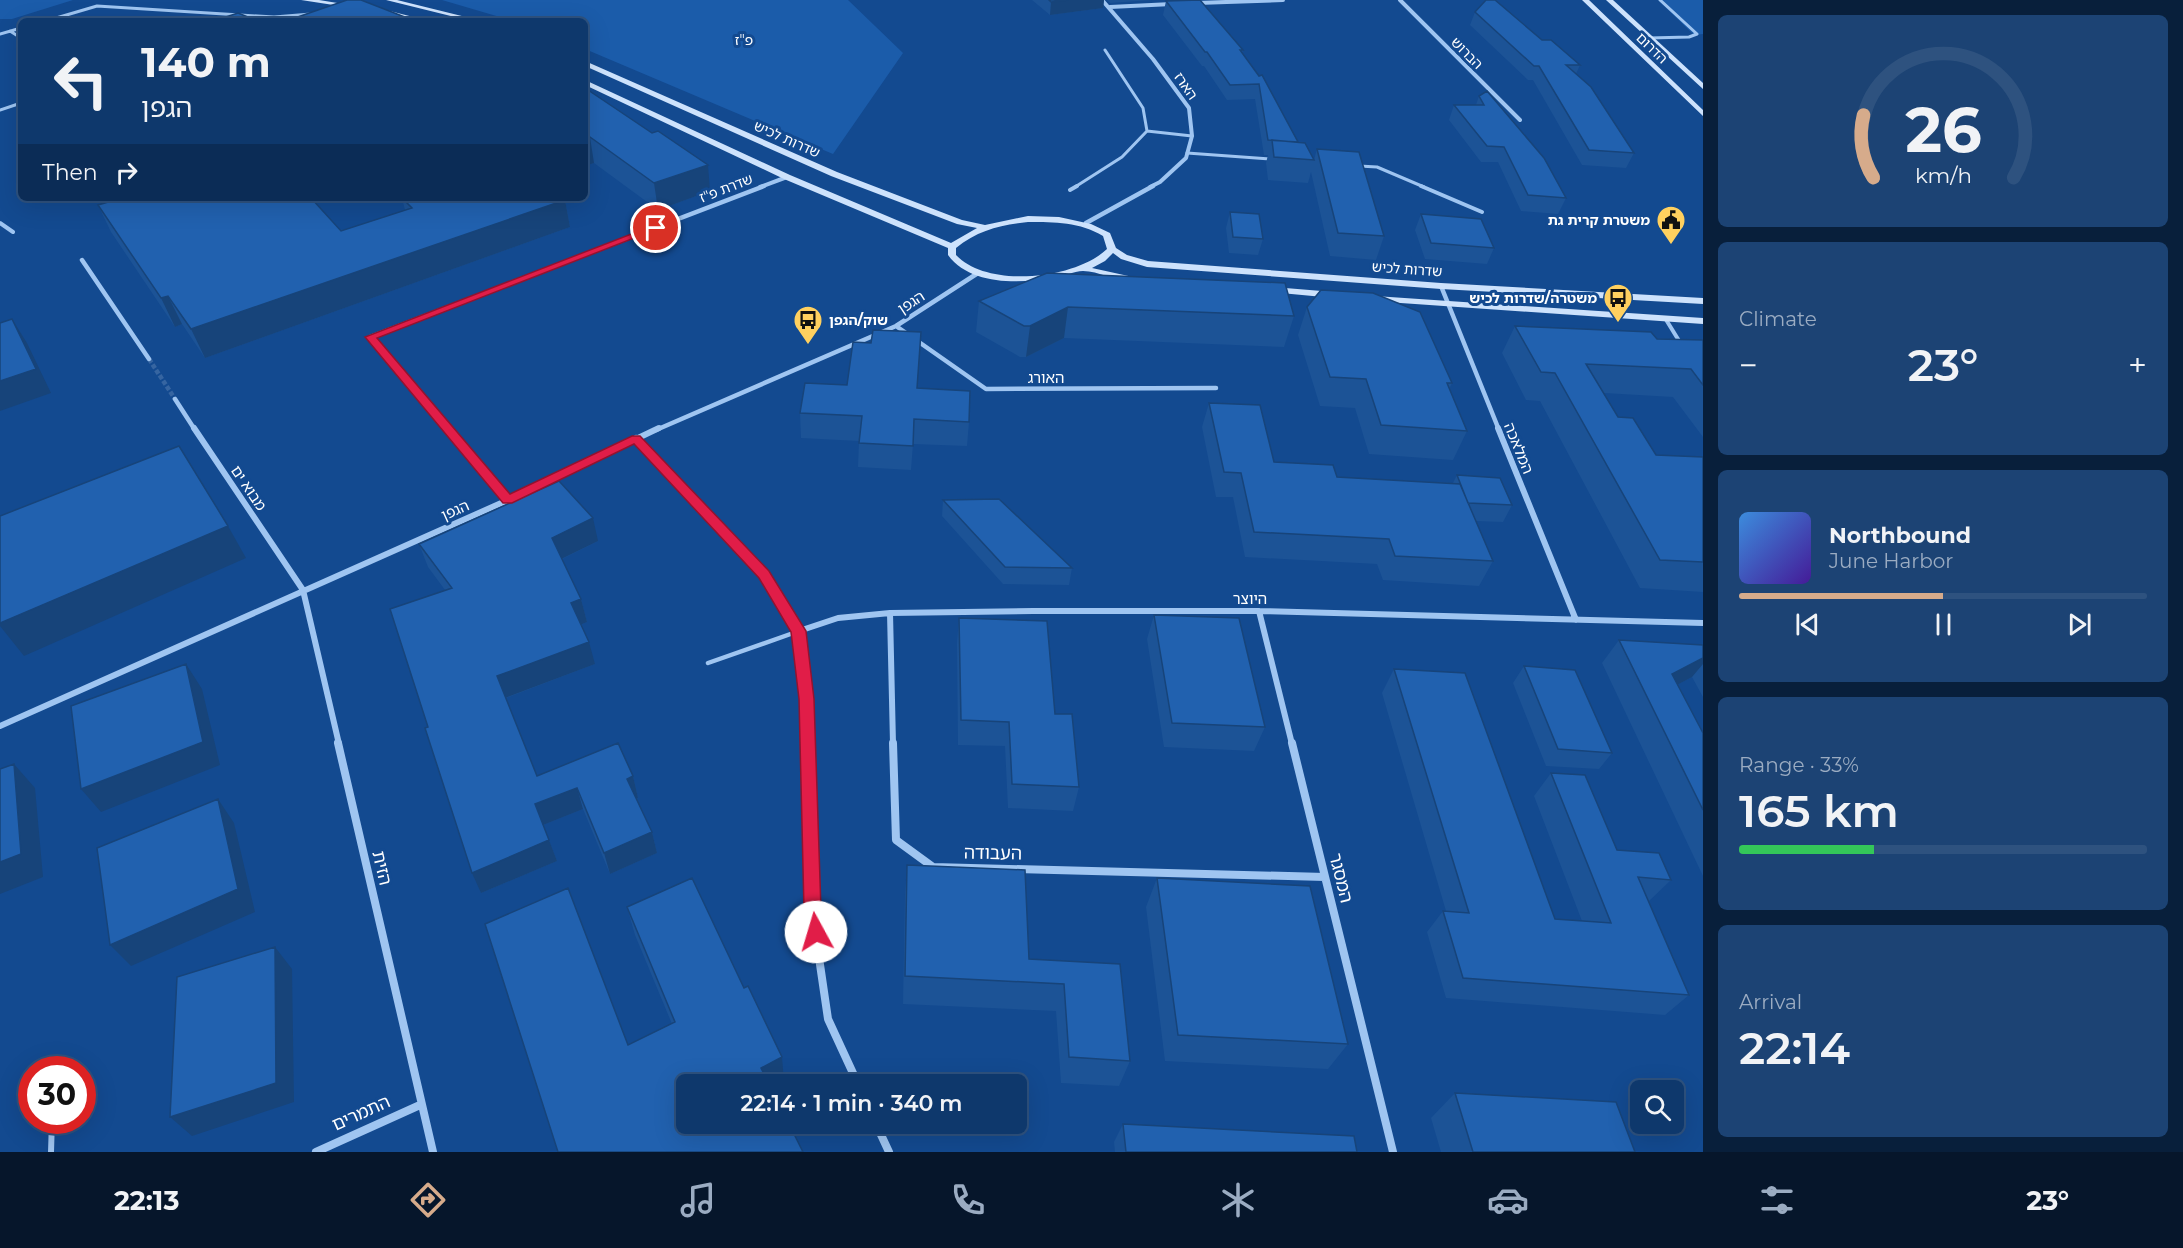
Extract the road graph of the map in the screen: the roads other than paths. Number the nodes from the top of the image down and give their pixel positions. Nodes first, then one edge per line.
1 (304, 0) edge
2 (352, 0) edge
3 (389, 0) edge
4 (1102, 0) edge
5 (1283, 0) edge
6 (1400, 0) edge
7 (1585, 0) edge
8 (1609, 0) edge
9 (1660, 0) edge
10 (342, 4) junction
11 (1179, 4) edge
12 (1191, 4) edge
13 (333, 7) edge
14 (1110, 7) junction
15 (366, 8) edge
16 (377, 10) edge
17 (317, 12) edge
18 (274, 17) junction
19 (56, 18) edge
20 (271, 18) edge
21 (410, 18) edge
22 (466, 18) edge
23 (18, 29) edge
24 (10, 31) junction
25 (0, 34) edge
26 (18, 36) edge
27 (1650, 38) junction
28 (1105, 50) dead end
29 (588, 64) edge
30 (588, 83) edge
31 (1702, 85) edge
32 (18, 105) edge
33 (0, 110) edge
34 (1703, 114) edge
35 (1520, 120) dead end
36 (1147, 132) junction
37 (1192, 136) junction
38 (1187, 153) junction
39 (1270, 159) edge
40 (1353, 165) edge
41 (787, 177) junction
42 (1070, 190) dead end
43 (1482, 212) dead end
44 (0, 223) edge
45 (1086, 223) junction
46 (982, 226) junction
47 (13, 232) dead end
48 (952, 247) junction
49 (1112, 249) junction
50 (82, 260) dead end
51 (1085, 269) junction
52 (978, 273) junction
53 (1141, 280) edge
54 (1441, 286) junction
55 (1259, 289) edge
56 (1342, 296) edge
57 (1366, 298) edge
58 (1703, 301) edge
59 (1449, 305) junction
60 (1665, 318) junction
61 (1703, 321) edge
62 (896, 326) junction
63 (1684, 347) edge
64 (149, 359) tunnel mouth
65 (1216, 388) dead end
66 (175, 399) tunnel mouth
67 (636, 438) junction
68 (508, 500) junction
69 (303, 590) junction
70 (1259, 611) junction
71 (890, 613) junction
72 (1576, 620) junction
73 (1703, 623) edge
74 (798, 631) junction
75 (708, 663) dead end
76 (0, 726) edge
77 (1325, 876) junction
78 (853, 1074) edge
79 (420, 1105) junction
80 (52, 1134) edge
81 (881, 1134) edge
82 (51, 1152) edge
83 (316, 1152) edge
84 (433, 1152) edge
85 (890, 1152) edge
86 (1393, 1152) edge

1 - 10 main road
2 - 10 lane
3 - 22 main road
4 - 14 street, הארז
5 - 12 street
6 - 35 street, הברוש
7 - 34 main road, הדרום
8 - 27 main road, הדרום
9 - 27 lane
10 - 13 lane
10 - 15 main road
11 - 14 street
14 - 37 street, הארז
16 - 21 main road
17 - 18 lane
18 - 19 lane
18 - 20 lane
23 - 24 lane
24 - 25 lane
24 - 26 lane
27 - 31 main road, הדרום
28 - 36 lane
29 - 46 main road, שדרות לכיש
30 - 41 main road
32 - 33 lane
36 - 37 lane
36 - 42 lane
37 - 38 street, הארז
38 - 39 lane
38 - 45 street, הארז
40 - 43 lane
41 - 48 main road
41 - 68 street, שדרת פ"ז
44 - 47 lane
45 - 46 main road
45 - 49 main road
46 - 48 main road
48 - 52 main road
49 - 51 main road
49 - 54 main road, שדרות לכיש
50 - 64 street
51 - 52 main road
51 - 53 main road
52 - 62 street, הגפן
54 - 58 main road, שדרות לכיש
54 - 59 street, המלאכה
55 - 56 main road
57 - 59 main road
59 - 60 main road
59 - 72 street, המלאכה
60 - 61 main road
60 - 63 lane
62 - 65 street, האורג
62 - 67 street, הגפן
66 - 69 street, מבוא ים
67 - 68 street, הגפן
67 - 74 street
68 - 69 street, הגפן
69 - 76 street, הגפן
69 - 79 street, הזית
70 - 71 street, היוצר
70 - 72 street, היוצר
70 - 77 street, המסגר
71 - 74 street, היוצר
71 - 77 street, העבודה
72 - 73 street, היוצר
74 - 75 lane
74 - 78 street
77 - 86 street, המסגר
79 - 83 street, התמרים
79 - 84 street, הזית
80 - 82 lane
81 - 85 street

